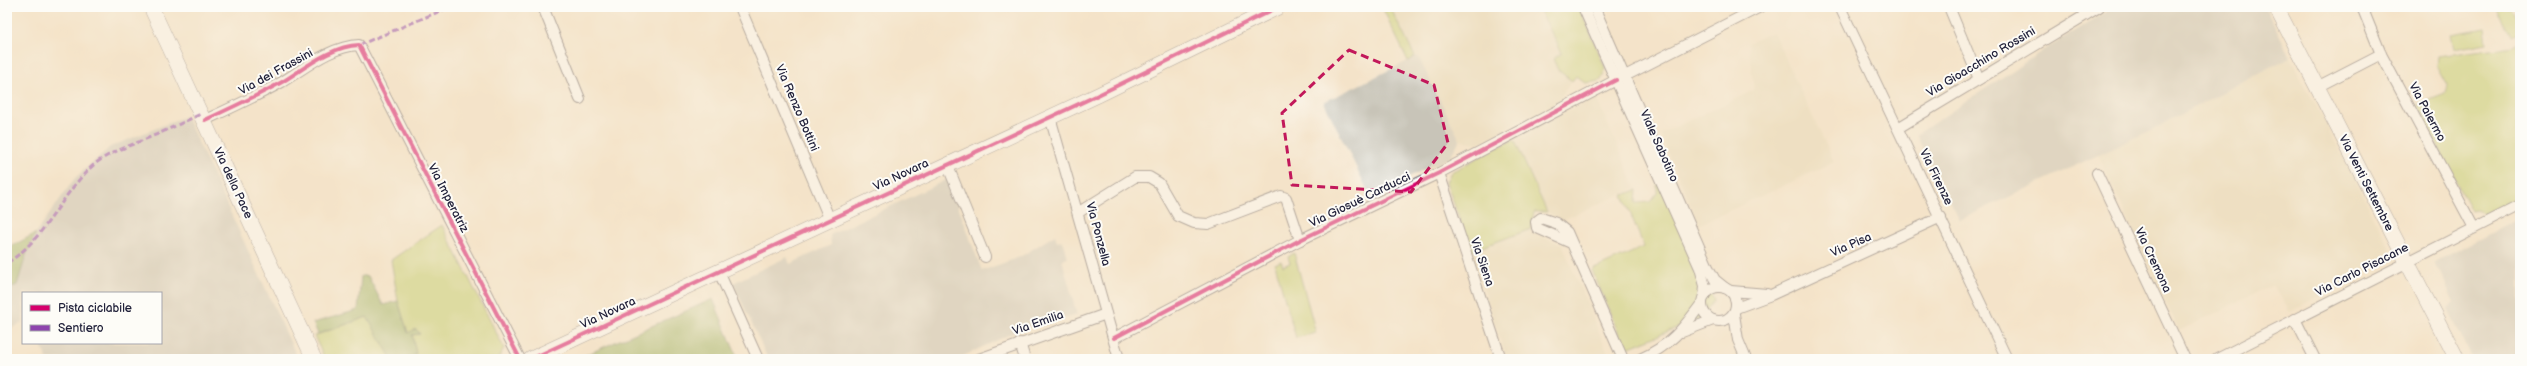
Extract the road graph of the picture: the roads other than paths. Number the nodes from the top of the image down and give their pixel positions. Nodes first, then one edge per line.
1 (151, 7) edge
2 (543, 7) edge
3 (740, 7) edge
4 (1278, 7) edge
5 (1583, 7) edge
6 (1594, 7) edge
7 (1760, 7) edge
8 (1840, 7) edge
9 (1949, 7) edge
10 (2098, 7) edge
11 (2276, 7) edge
12 (2362, 7) edge
13 (359, 46) joint
14 (2381, 54) junction
15 (1621, 78) junction
16 (1979, 79) junction
17 (2317, 87) junction
18 (580, 99) dead end
19 (1050, 117) junction
20 (205, 120) junction
21 (1898, 128) junction
22 (947, 164) junction
23 (2097, 172) dead end
24 (1439, 173) junction
25 (2520, 205) edge
26 (1079, 212) junction
27 (1941, 217) junction
28 (830, 220) junction
29 (2474, 228) junction
30 (1300, 240) junction
31 (1571, 244) dead end
32 (985, 257) dead end
33 (2407, 261) junction
34 (719, 272) junction
35 (1728, 290) junction
36 (1771, 295) junction
37 (1703, 300) junction
38 (1735, 311) junction
39 (1106, 314) junction
40 (2295, 319) junction
41 (1716, 321) junction
42 (1682, 332) junction
43 (1114, 338) junction
44 (1738, 340) junction
45 (1020, 343) junction
46 (1661, 355) edge
47 (314, 359) edge
48 (520, 359) edge
49 (531, 359) edge
50 (758, 359) edge
51 (979, 359) edge
52 (1025, 359) edge
53 (1119, 359) edge
54 (1501, 359) edge
55 (1623, 359) edge
56 (1640, 359) edge
57 (1746, 359) edge
58 (2007, 359) edge
59 (2185, 359) edge
60 (2217, 359) edge
61 (2315, 359) edge
62 (2457, 359) edge

1 - 20 street, Via della Pace
2 - 18 street
3 - 28 street, Via Renzo Bottini
4 - 19 street, Via Novara
5 - 15 street, Viale Sabotino
6 - 15 street, Viale Sabotino
7 - 15 street, Via Giosuè Carducci
8 - 21 street, Via Firenze
9 - 16 street
10 - 16 street, Via Gioacchino Rossini
11 - 17 street, Via Venti Settembre
12 - 14 street, Via Palermo
13 - 20 street, Via dei Frassini
13 - 48 street, Via Imperatriz
14 - 17 street
14 - 29 street, Via Palermo
15 - 24 street, Via Giosuè Carducci
15 - 35 street, Viale Sabotino
15 - 37 street, Viale Sabotino
16 - 21 street, Via Gioacchino Rossini
17 - 33 street, Via Venti Settembre
19 - 22 street, Via Novara
19 - 26 street, Via Ponzella
20 - 47 street, Via della Pace
21 - 27 street, Via Firenze
22 - 28 street, Via Novara
22 - 32 street
23 - 59 street, Via Cremona
24 - 30 street, Via Giosuè Carducci
24 - 54 street, Via Siena
25 - 29 street, Via Carlo Pisacane
26 - 30 street
26 - 39 street, Via Ponzella
27 - 36 street, Via Pisa
27 - 58 street, Via Firenze
28 - 34 street, Via Novara
29 - 33 street, Via Carlo Pisacane
30 - 43 street, Via Giosuè Carducci
31 - 55 street
33 - 40 street, Via Carlo Pisacane
33 - 62 street, Via Venti Settembre
34 - 49 street, Via Novara
34 - 50 street
35 - 36 street
35 - 37 street
35 - 38 street
36 - 38 street, Via Pisa
37 - 41 street
37 - 42 street
38 - 41 street
38 - 44 street
39 - 43 street, Via Ponzella
39 - 45 street, Via Emilia
40 - 60 street, Via Carlo Pisacane
40 - 61 street
41 - 42 street
41 - 44 street
42 - 46 street
43 - 53 street, Via Ponzella
44 - 57 street
45 - 51 street, Via Emilia
45 - 52 street
46 - 56 street

